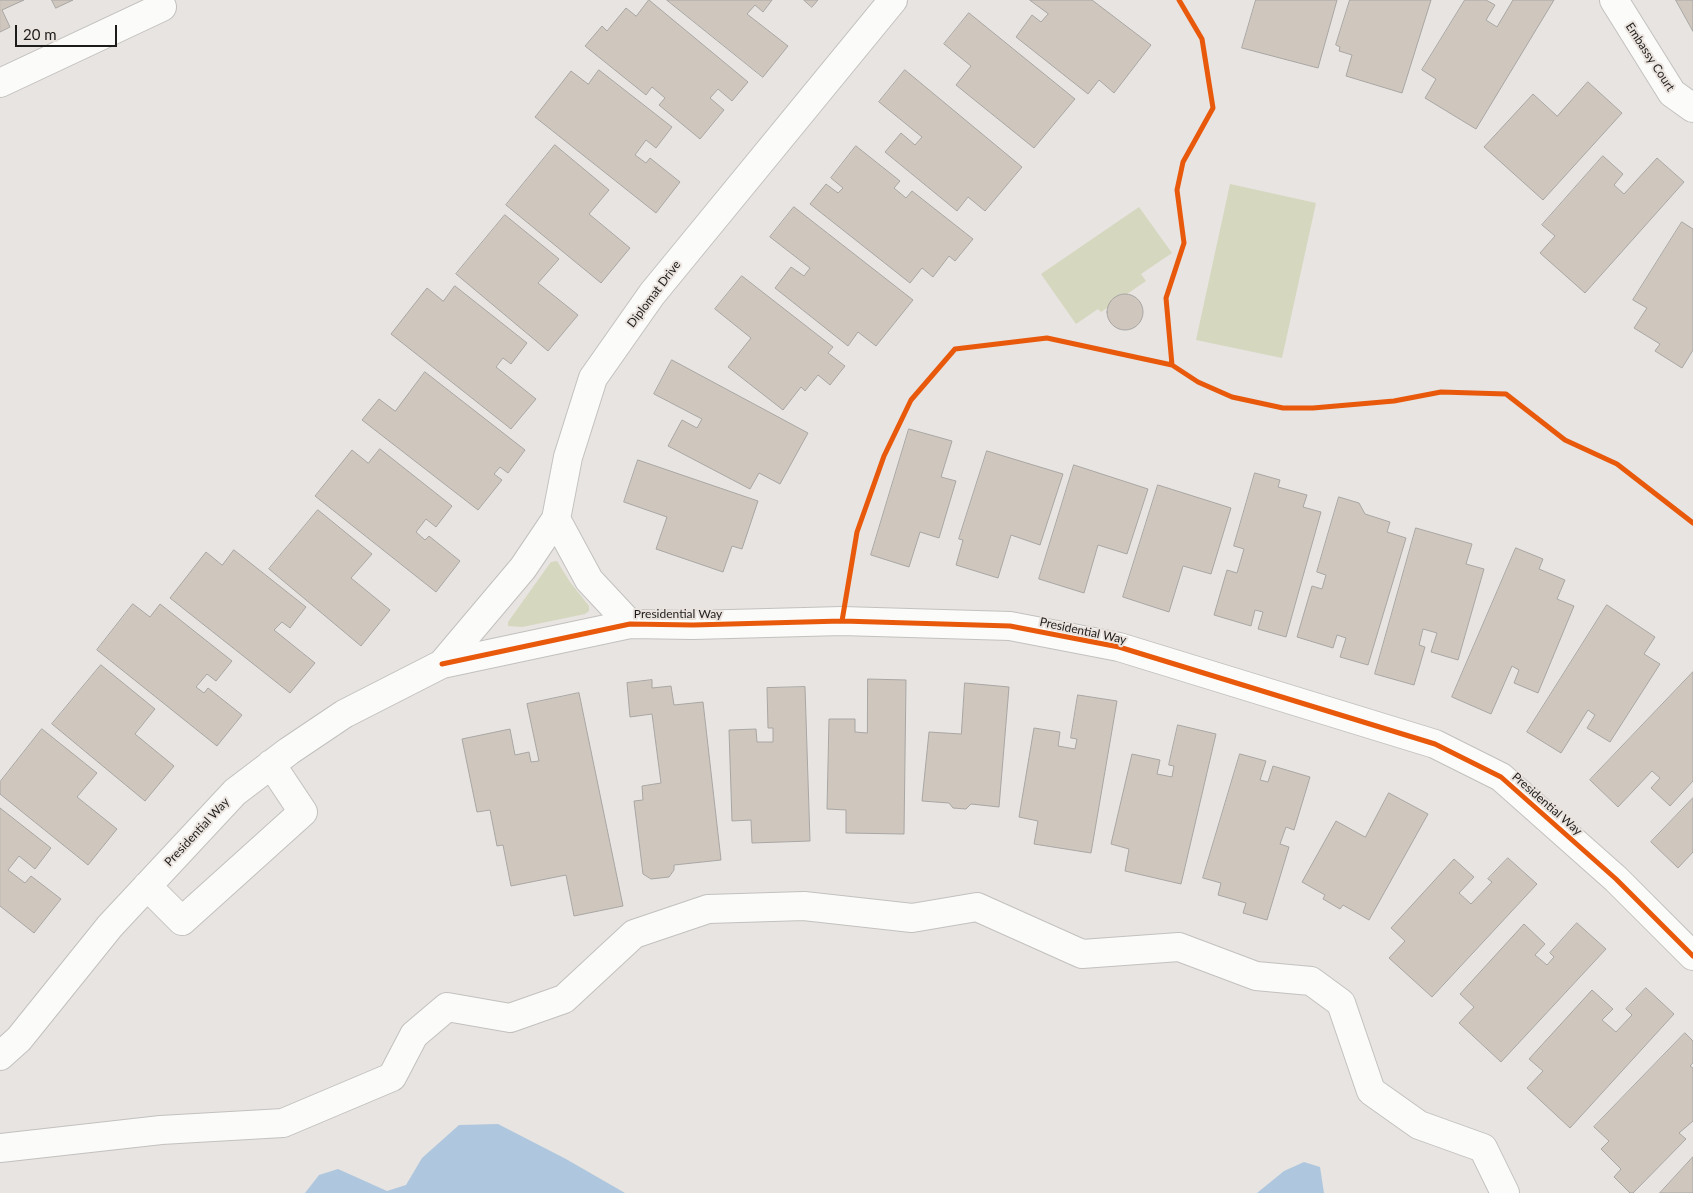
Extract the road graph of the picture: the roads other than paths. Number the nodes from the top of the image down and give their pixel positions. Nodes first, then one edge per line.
1 (892, 0) edge
2 (1614, 0) edge
3 (162, 7) dead end
4 (0, 83) edge
5 (1693, 108) edge
6 (556, 519) junction
7 (630, 624) junction
8 (442, 664) junction
9 (271, 764) junction
10 (147, 886) junction
11 (1693, 956) edge
12 (0, 1056) edge
13 (0, 1148) edge
14 (1505, 1193) edge

1 - 6 street, Diplomat Drive
2 - 5 street, Embassy Court
3 - 4 street
6 - 7 street
6 - 8 street, Presidential Way
7 - 8 street, Presidential Way
7 - 11 street, Presidential Way
8 - 9 street, Presidential Way
9 - 10 street, Presidential Way
9 - 10 street
10 - 12 street, Presidential Way
13 - 14 street

